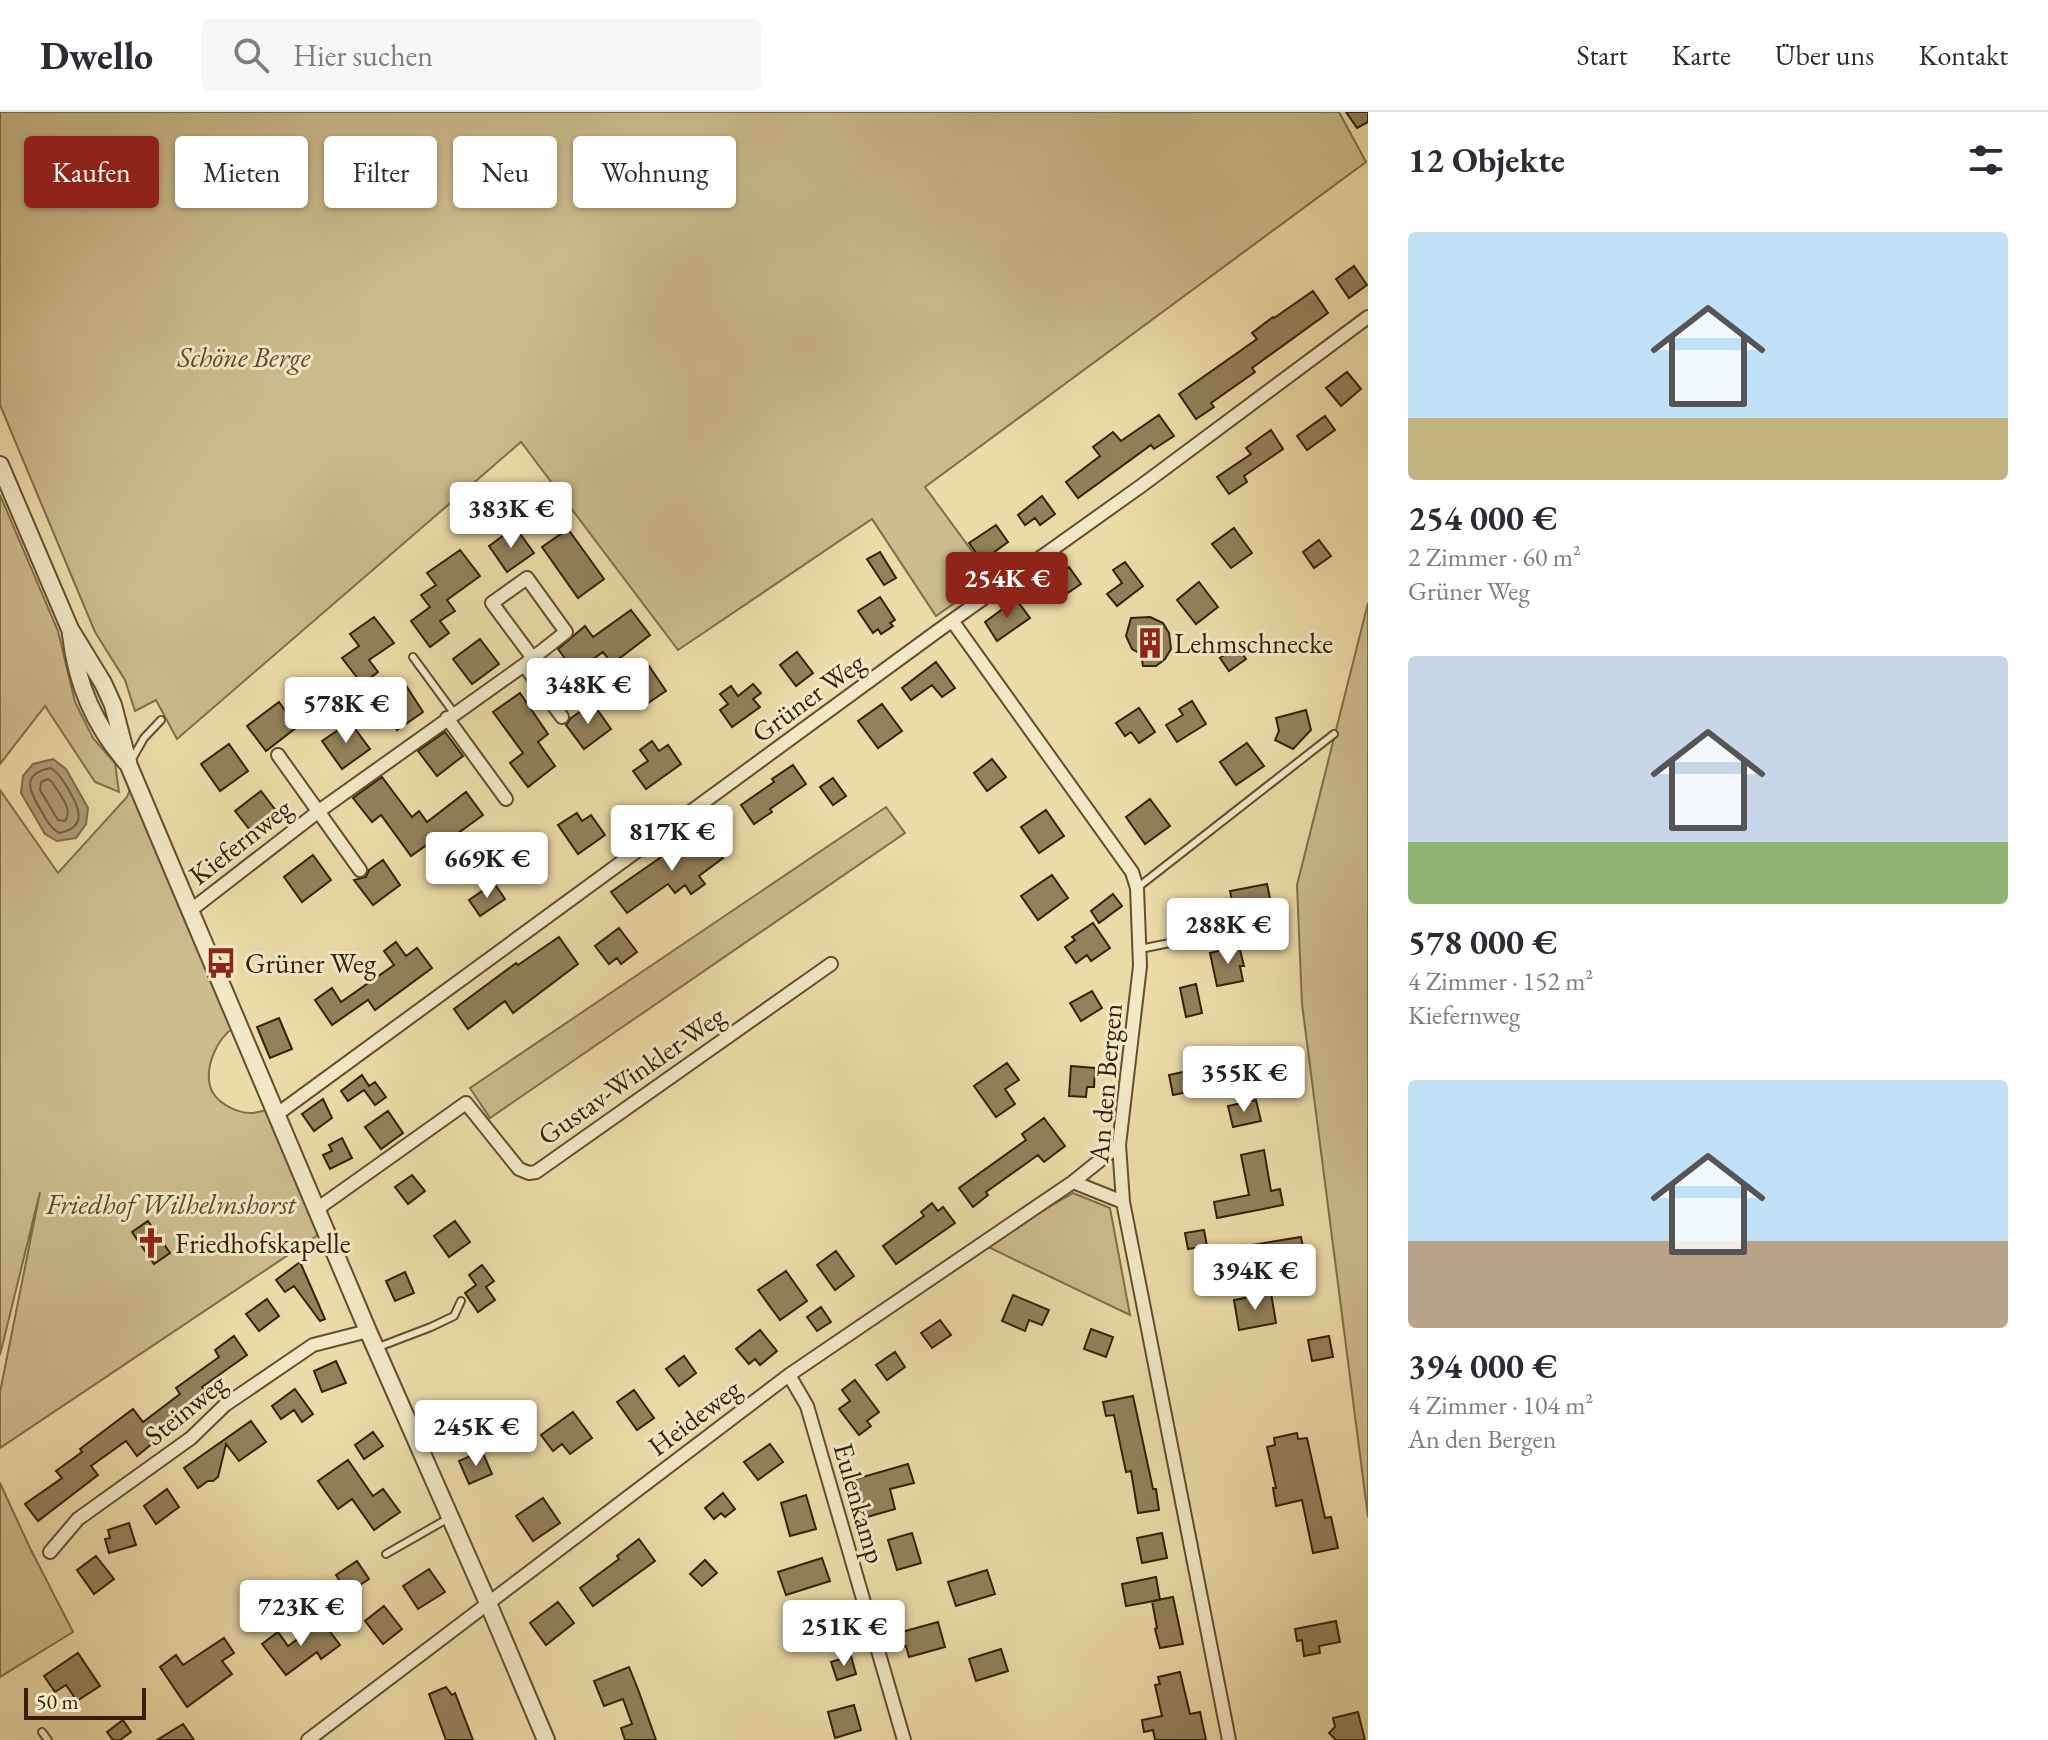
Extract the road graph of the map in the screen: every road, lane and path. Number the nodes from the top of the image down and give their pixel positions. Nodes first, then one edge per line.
1 (1368, 317) edge
2 (0, 465) edge
3 (953, 622) junction
4 (413, 657) dead end
5 (528, 661) junction
6 (450, 716) junction
7 (562, 717) dead end
8 (161, 720) dead end
9 (1334, 734) dead end
10 (278, 755) dead end
11 (129, 766) junction
12 (506, 799) dead end
13 (319, 811) junction
14 (360, 870) dead end
15 (1137, 888) junction
16 (191, 910) junction
17 (1254, 926) dead end
18 (1140, 949) junction
19 (831, 964) dead end
20 (276, 1115) junction
21 (1119, 1145) junction
22 (1073, 1182) junction
23 (1123, 1202) junction
24 (317, 1209) junction
25 (461, 1301) dead end
26 (368, 1331) junction
27 (376, 1348) junction
28 (789, 1375) junction
29 (450, 1517) junction
30 (50, 1552) dead end
31 (386, 1554) dead end
32 (488, 1603) junction
33 (42, 1732) dead end
34 (48, 1740) edge
35 (308, 1740) edge
36 (546, 1740) edge
37 (904, 1740) edge
38 (1229, 1740) edge

1 - 3 street, Grüner Weg
2 - 11 street
3 - 15 street, An den Bergen
3 - 20 street, Grüner Weg
4 - 6 lane
5 - 5 street, Kiefernweg
5 - 6 street, Kiefernweg
5 - 7 street, Kiefernweg
6 - 12 street
6 - 13 street, Kiefernweg
8 - 11 lane
9 - 15 lane
10 - 13 street, Kiefernweg
11 - 16 street
13 - 14 street, Kiefernweg
13 - 16 street, Kiefernweg
15 - 18 street, An den Bergen
16 - 20 street
17 - 18 lane
18 - 21 street, An den Bergen
19 - 24 street, Gustav-Winkler-Weg
20 - 24 street
21 - 22 street, Heideweg
21 - 23 street, An den Bergen
22 - 23 street
22 - 28 street, Heideweg
23 - 38 street, An den Bergen
24 - 26 street
25 - 27 lane
26 - 27 street
26 - 30 street, Steinweg
27 - 29 street
28 - 32 street, Heideweg
28 - 37 street, Eulenkamp
29 - 31 lane
29 - 32 street
32 - 35 street, Heideweg
32 - 36 street
33 - 34 lane

